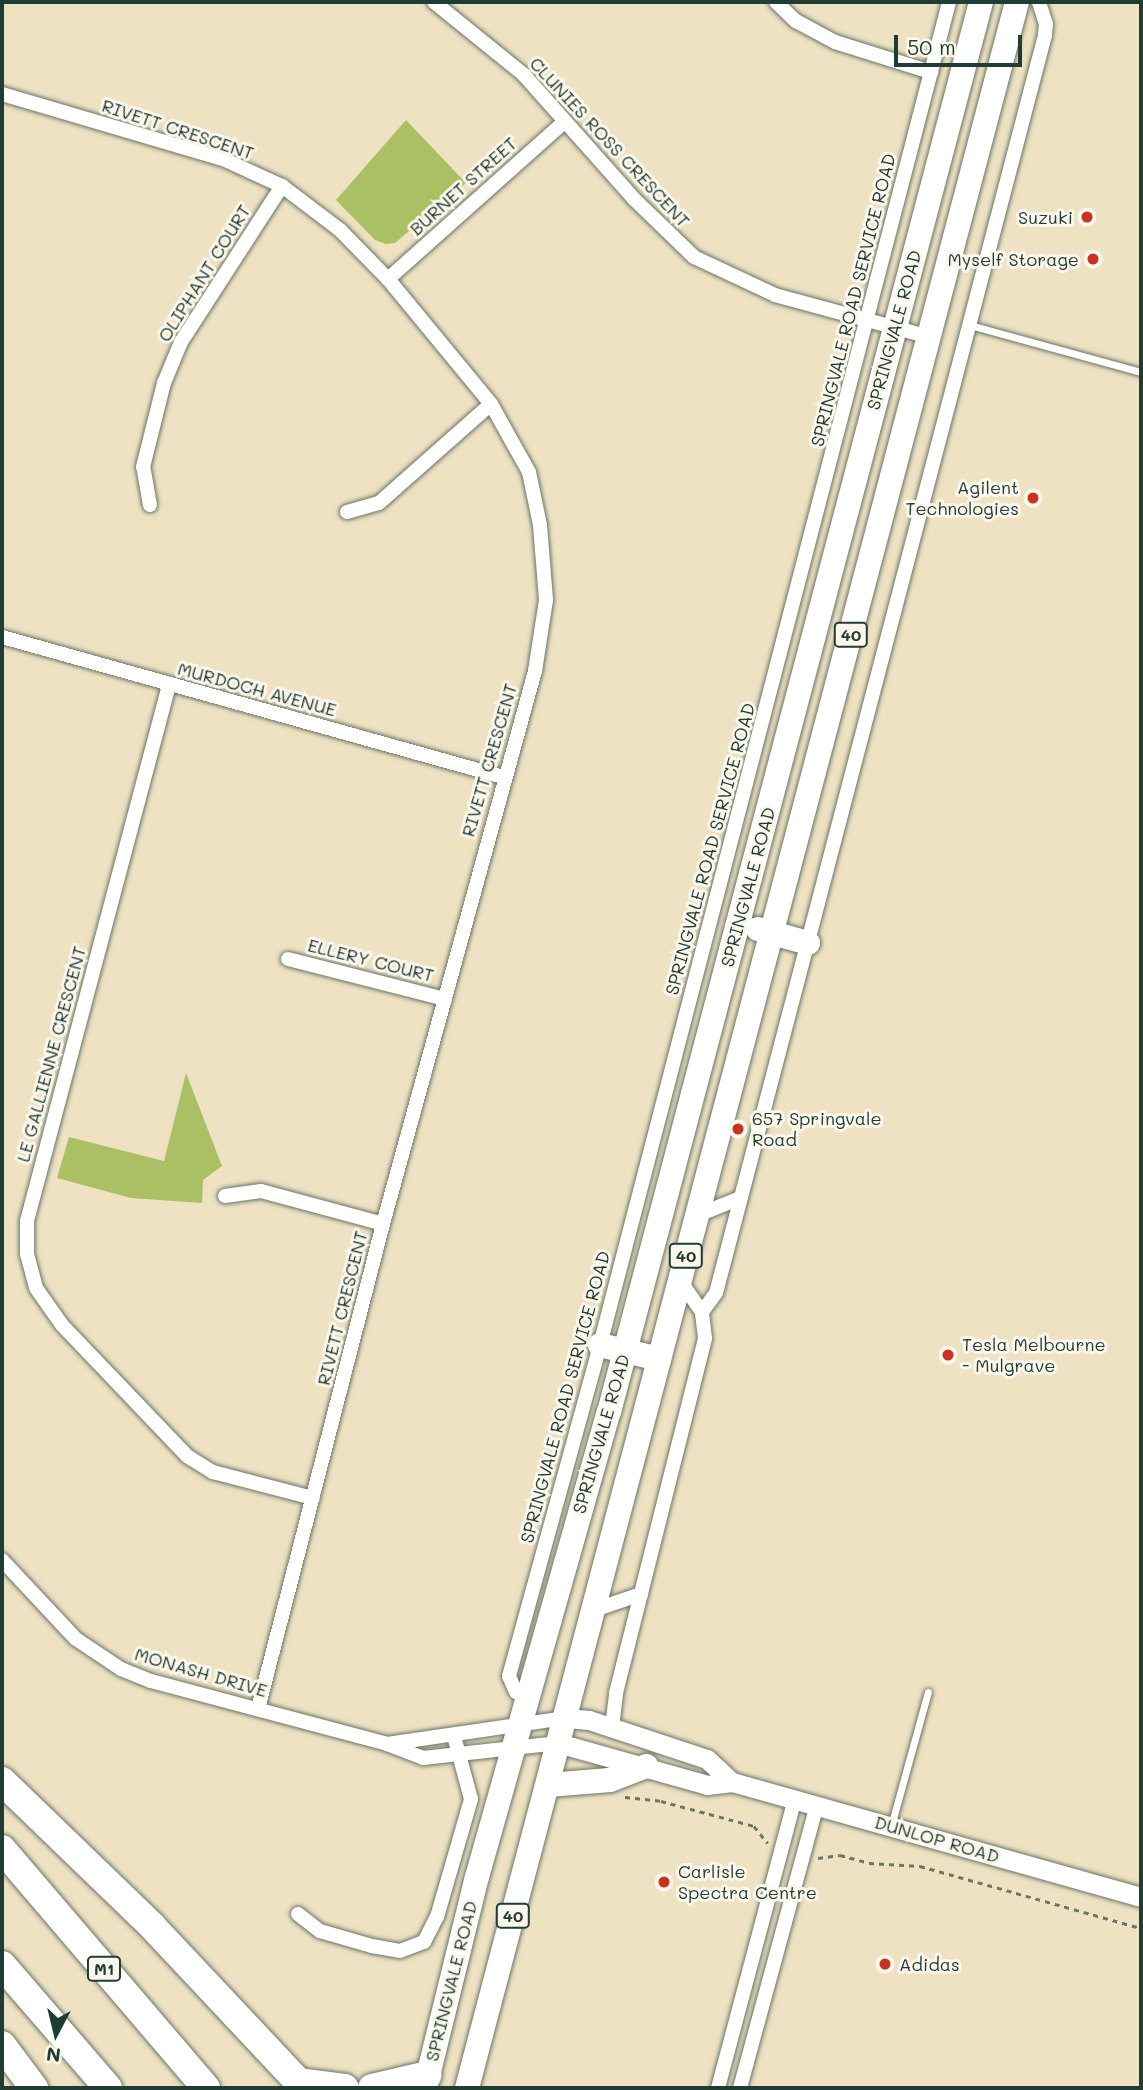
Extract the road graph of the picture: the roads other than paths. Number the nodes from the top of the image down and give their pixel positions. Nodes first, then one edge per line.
1 (434, 2) edge
2 (776, 2) edge
3 (949, 2) edge
4 (981, 2) edge
5 (1017, 2) edge
6 (1039, 2) edge
7 (931, 72) junction
8 (2, 94) edge
9 (563, 123) junction
10 (282, 186) junction
11 (388, 279) junction
12 (868, 321) junction
13 (970, 324) junction
14 (895, 328) junction
15 (930, 337) junction
16 (1141, 372) edge
17 (491, 404) junction
18 (150, 505) dead end
19 (347, 512) dead end
20 (2, 637) edge
21 (169, 685) junction
22 (750, 773) junction
23 (503, 776) junction
24 (776, 780) junction
25 (738, 924) junction
26 (772, 933) junction
27 (808, 943) junction
28 (288, 959) dead end
29 (445, 999) junction
30 (225, 1196) dead end
31 (740, 1198) junction
32 (698, 1215) junction
33 (383, 1224) junction
34 (680, 1281) junction
35 (702, 1312) junction
36 (600, 1345) junction
37 (625, 1351) junction
38 (659, 1359) junction
39 (313, 1498) junction
40 (2, 1560) edge
41 (641, 1594) junction
42 (594, 1610) junction
43 (928, 1692) dead end
44 (526, 1697) junction
45 (258, 1709) junction
46 (566, 1717) junction
47 (612, 1727) junction
48 (454, 1736) junction
49 (514, 1737) junction
50 (558, 1743) junction
51 (387, 1744) junction
52 (457, 1757) junction
53 (646, 1766) junction
54 (2, 1781) edge
55 (732, 1782) junction
56 (548, 1785) junction
57 (795, 1799) junction
58 (817, 1805) junction
59 (891, 1826) junction
60 (2, 1849) edge
61 (1141, 1897) edge
62 (298, 1914) dead end
63 (2, 1965) edge
64 (740, 2008) junction
65 (760, 2014) junction
66 (2, 2045) edge
67 (723, 2069) junction
68 (742, 2081) edge
69 (427, 2082) edge
70 (301, 2085) edge
71 (34, 2088) edge
72 (108, 2088) edge
73 (206, 2088) edge
74 (345, 2088) edge
75 (372, 2088) edge
76 (467, 2088) edge
77 (718, 2088) edge

1 - 9 street, CLUNIES ROSS CRESCENT
2 - 7 street
3 - 7 street, SPRINGVALE ROAD SERVICE ROAD
4 - 14 highway, SPRINGVALE ROAD / 40
5 - 15 highway, SPRINGVALE ROAD / 40
6 - 13 street
7 - 12 street, SPRINGVALE ROAD SERVICE ROAD
8 - 10 street, RIVETT CRESCENT
9 - 11 street, BURNET STREET
9 - 12 street, CLUNIES ROSS CRESCENT
10 - 11 street, RIVETT CRESCENT
10 - 18 street, OLIPHANT COURT
11 - 17 street, RIVETT CRESCENT
12 - 14 street, CLUNIES ROSS CRESCENT
12 - 22 street, SPRINGVALE ROAD SERVICE ROAD
13 - 16 lane
13 - 27 street
14 - 15 street, CLUNIES ROSS CRESCENT
14 - 24 highway, SPRINGVALE ROAD / 40
15 - 26 highway, SPRINGVALE ROAD / 40
17 - 19 street
17 - 23 street, RIVETT CRESCENT
20 - 21 street, MURDOCH AVENUE
21 - 23 street, MURDOCH AVENUE
21 - 39 street, LE GALLIENNE CRESCENT
22 - 24 street
22 - 36 street, SPRINGVALE ROAD SERVICE ROAD
23 - 29 street, RIVETT CRESCENT
24 - 25 highway, SPRINGVALE ROAD / 40
25 - 26 highway
25 - 37 highway, SPRINGVALE ROAD / 40
26 - 27 highway
26 - 32 highway, SPRINGVALE ROAD / 40
27 - 31 street
28 - 29 street, ELLERY COURT
29 - 33 street, RIVETT CRESCENT
30 - 33 street
31 - 32 street
31 - 35 street
32 - 34 highway, SPRINGVALE ROAD / 40
33 - 39 street, RIVETT CRESCENT
34 - 35 street
34 - 38 highway, SPRINGVALE ROAD / 40
35 - 41 street
36 - 37 highway
36 - 44 street, SPRINGVALE ROAD SERVICE ROAD
37 - 38 highway
37 - 44 highway, SPRINGVALE ROAD / 40
38 - 42 highway, SPRINGVALE ROAD / 40
39 - 45 street, RIVETT CRESCENT
40 - 45 street, MONASH DRIVE
41 - 42 street
41 - 47 street
42 - 46 highway, SPRINGVALE ROAD / 40
43 - 59 lane
44 - 49 highway, SPRINGVALE ROAD / 40
45 - 51 street, MONASH DRIVE
46 - 47 street, DUNLOP ROAD
46 - 49 street, MONASH DRIVE
46 - 50 highway, SPRINGVALE ROAD / 40
47 - 55 street, DUNLOP ROAD
48 - 49 street, MONASH DRIVE
48 - 51 street, MONASH DRIVE
48 - 52 street
49 - 50 street, MONASH DRIVE
49 - 52 street, MONASH DRIVE
49 - 69 highway, SPRINGVALE ROAD / 40
50 - 53 street, DUNLOP ROAD
50 - 56 highway, SPRINGVALE ROAD / 40
51 - 52 street, MONASH DRIVE
52 - 62 street
53 - 55 street, DUNLOP ROAD
53 - 56 highway
54 - 70 highway
55 - 57 street, DUNLOP ROAD
56 - 76 highway, SPRINGVALE ROAD / 40
57 - 58 street, DUNLOP ROAD
57 - 64 street
58 - 59 street, DUNLOP ROAD
58 - 65 street
59 - 61 street, DUNLOP ROAD
60 - 73 highway, M1
63 - 72 highway
64 - 65 street
64 - 67 street
65 - 68 street
66 - 71 highway
67 - 68 street
67 - 77 street
69 - 75 highway
70 - 74 highway

